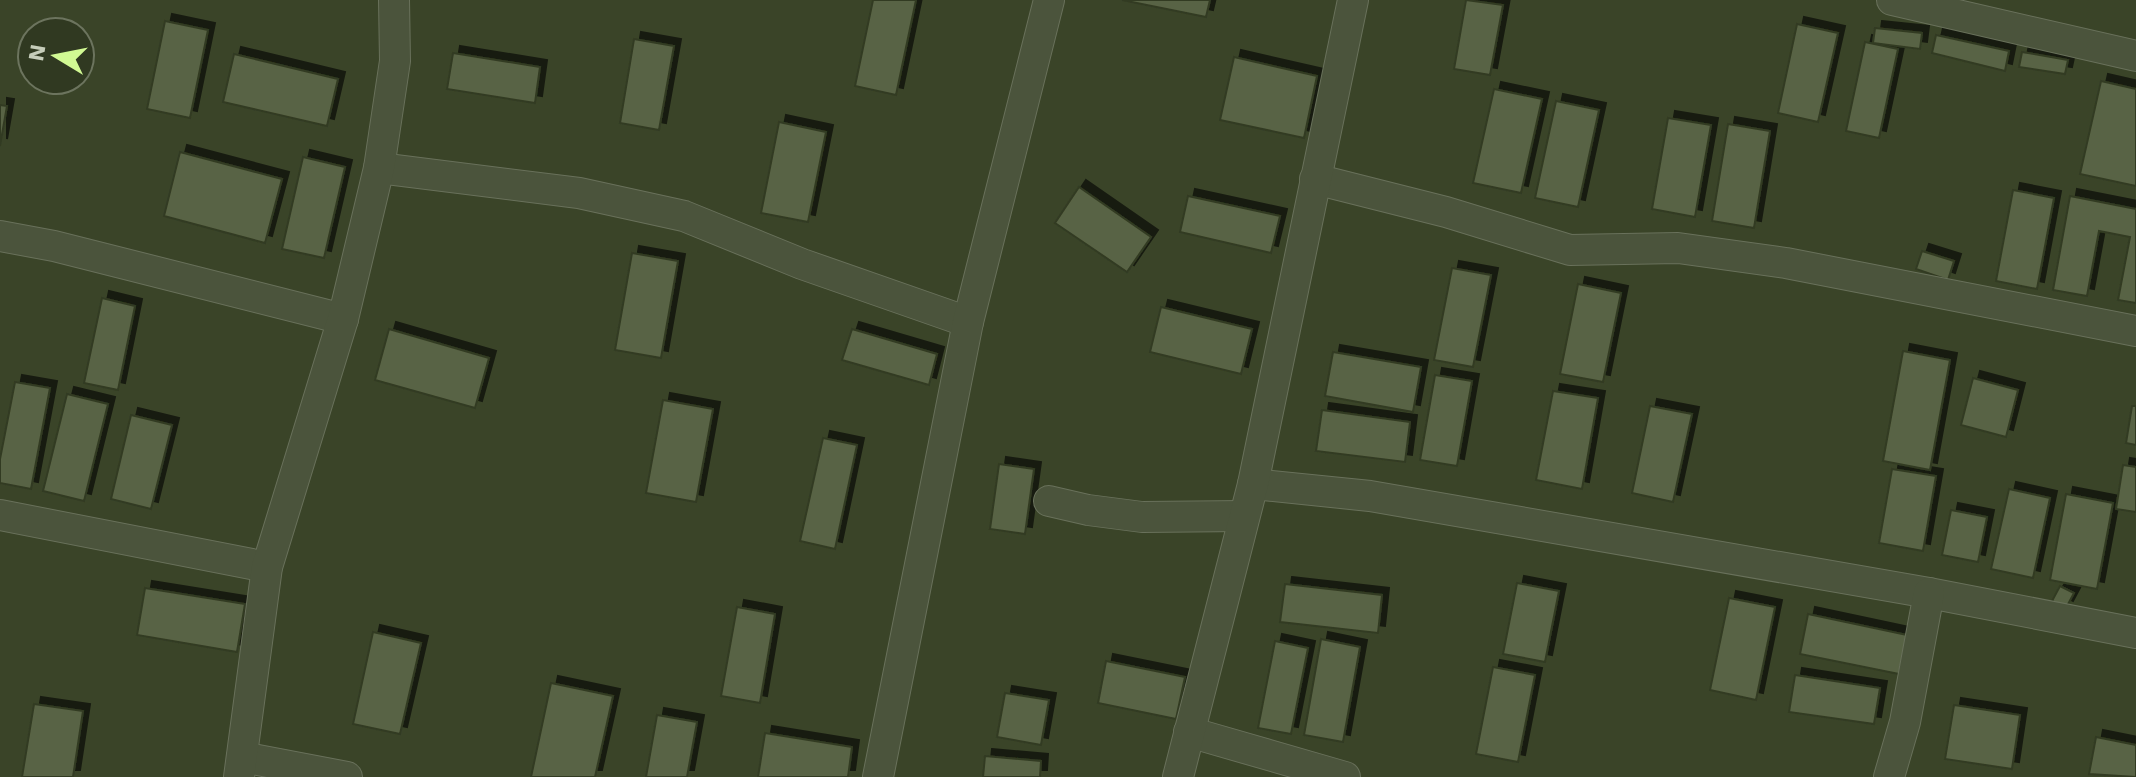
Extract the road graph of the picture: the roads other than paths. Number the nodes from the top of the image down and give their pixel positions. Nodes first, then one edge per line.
1 (394, 0) edge
2 (1049, 0) edge
3 (1353, 0) edge
4 (1892, 0) edge
5 (2136, 56) edge
6 (379, 168) junction
7 (1315, 179) junction
8 (0, 236) edge
9 (343, 319) junction
10 (968, 322) junction
11 (2136, 331) edge
12 (1253, 484) junction
13 (1049, 501) dead end
14 (0, 515) edge
15 (1244, 516) junction
16 (267, 567) junction
17 (1929, 593) junction
18 (2136, 633) edge
19 (1189, 732) junction
20 (241, 767) edge
21 (347, 777) edge
22 (878, 777) edge
23 (1178, 777) edge
24 (1345, 777) edge
25 (1889, 777) edge

1 - 6 street
2 - 10 street
3 - 7 street
4 - 5 street
6 - 9 street
6 - 10 street
7 - 11 street
7 - 12 street
8 - 9 street
9 - 16 street
10 - 22 street
12 - 15 street
12 - 17 street
13 - 15 street
14 - 16 street
15 - 19 street
16 - 20 street
17 - 18 street
17 - 25 street
19 - 23 street
19 - 24 street
20 - 21 street

